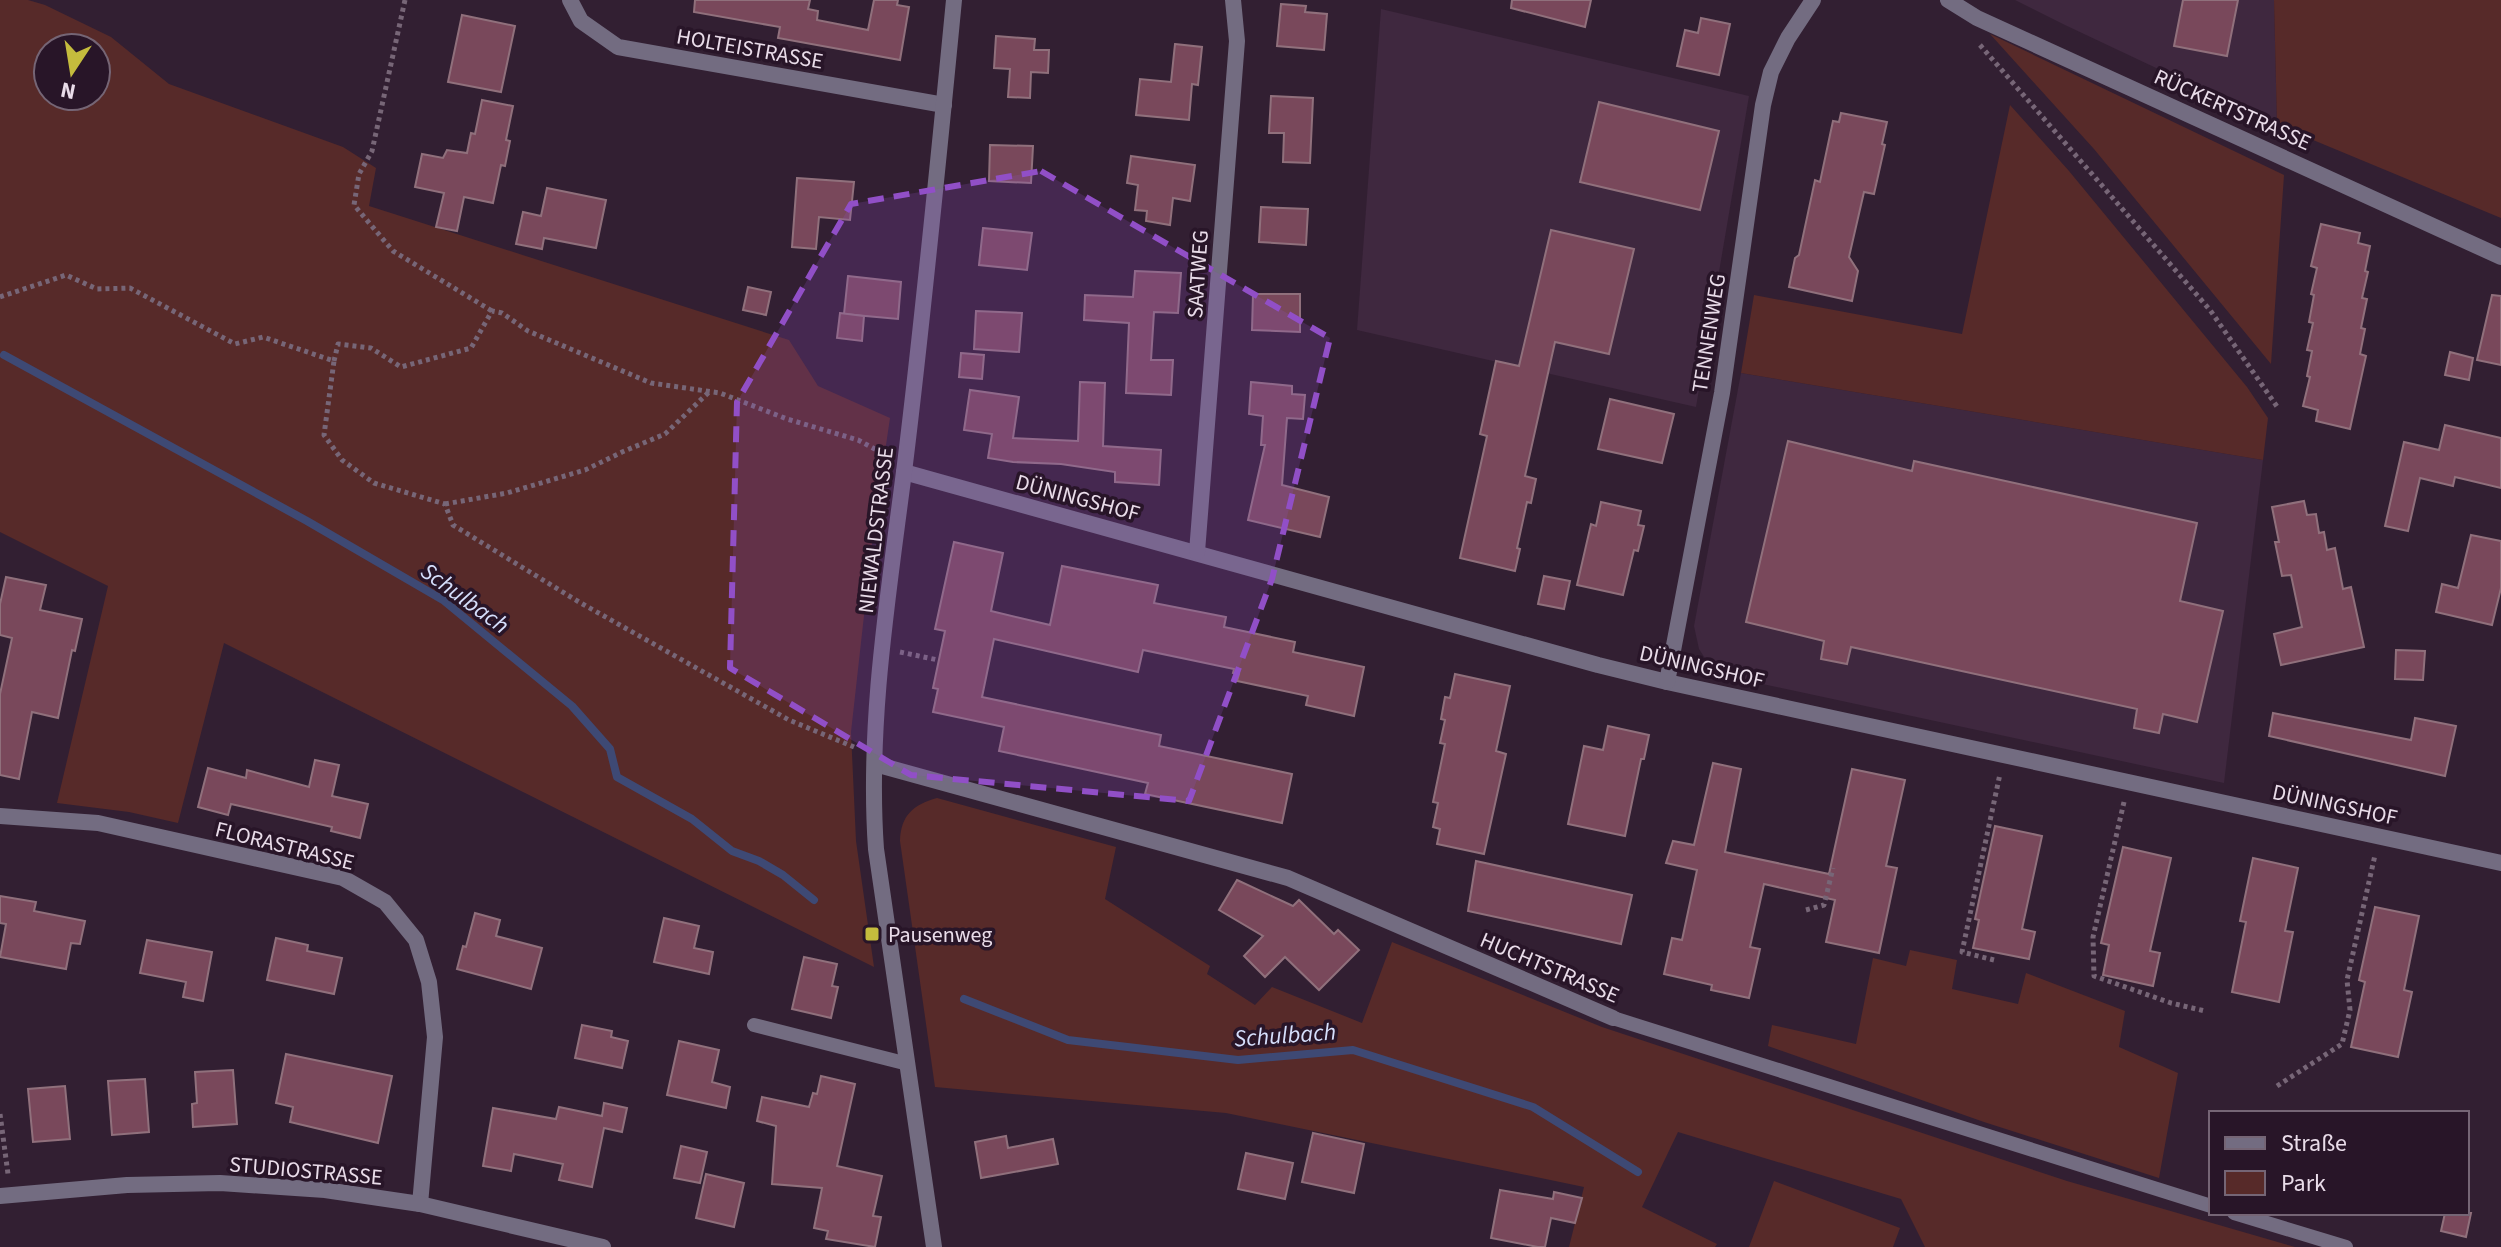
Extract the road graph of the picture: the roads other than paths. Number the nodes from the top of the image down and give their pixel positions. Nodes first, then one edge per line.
1 (570, 0) edge
2 (954, 0) edge
3 (1233, 0) edge
4 (1813, 0) edge
5 (1948, 0) edge
6 (944, 105) junction
7 (2501, 257) edge
8 (904, 468) junction
9 (1197, 552) junction
10 (1667, 682) junction
11 (875, 760) junction
12 (0, 816) edge
13 (2501, 863) edge
14 (1613, 1018) joint
15 (754, 1025) dead end
16 (908, 1064) junction
17 (5, 1195) edge
18 (420, 1204) junction
19 (2209, 1205) edge
20 (2241, 1215) edge
21 (565, 1242) edge
22 (603, 1247) edge
23 (934, 1247) edge
24 (2346, 1247) edge

1 - 6 street, HOLTEISTRASSE
2 - 6 street, NIEWALDSTRASSE
3 - 9 street, SAATWEG
4 - 10 street, TENNENWEG
5 - 7 street, RÜCKERTSTRASSE
6 - 8 street, NIEWALDSTRASSE
8 - 9 street, DÜNINGSHOF
8 - 11 street, NIEWALDSTRASSE
9 - 10 street, DÜNINGSHOF
10 - 13 street, DÜNINGSHOF
11 - 14 street, HUCHTSTRASSE
11 - 16 street, NIEWALDSTRASSE
12 - 18 street, FLORASTRASSE
14 - 19 lane, HUCHTSTRASSE
15 - 16 lane
16 - 23 street, NIEWALDSTRASSE
17 - 18 street, STUDIOSTRASSE
18 - 21 street, STUDIOSTRASSE
20 - 24 lane
21 - 22 street, STUDIOSTRASSE

